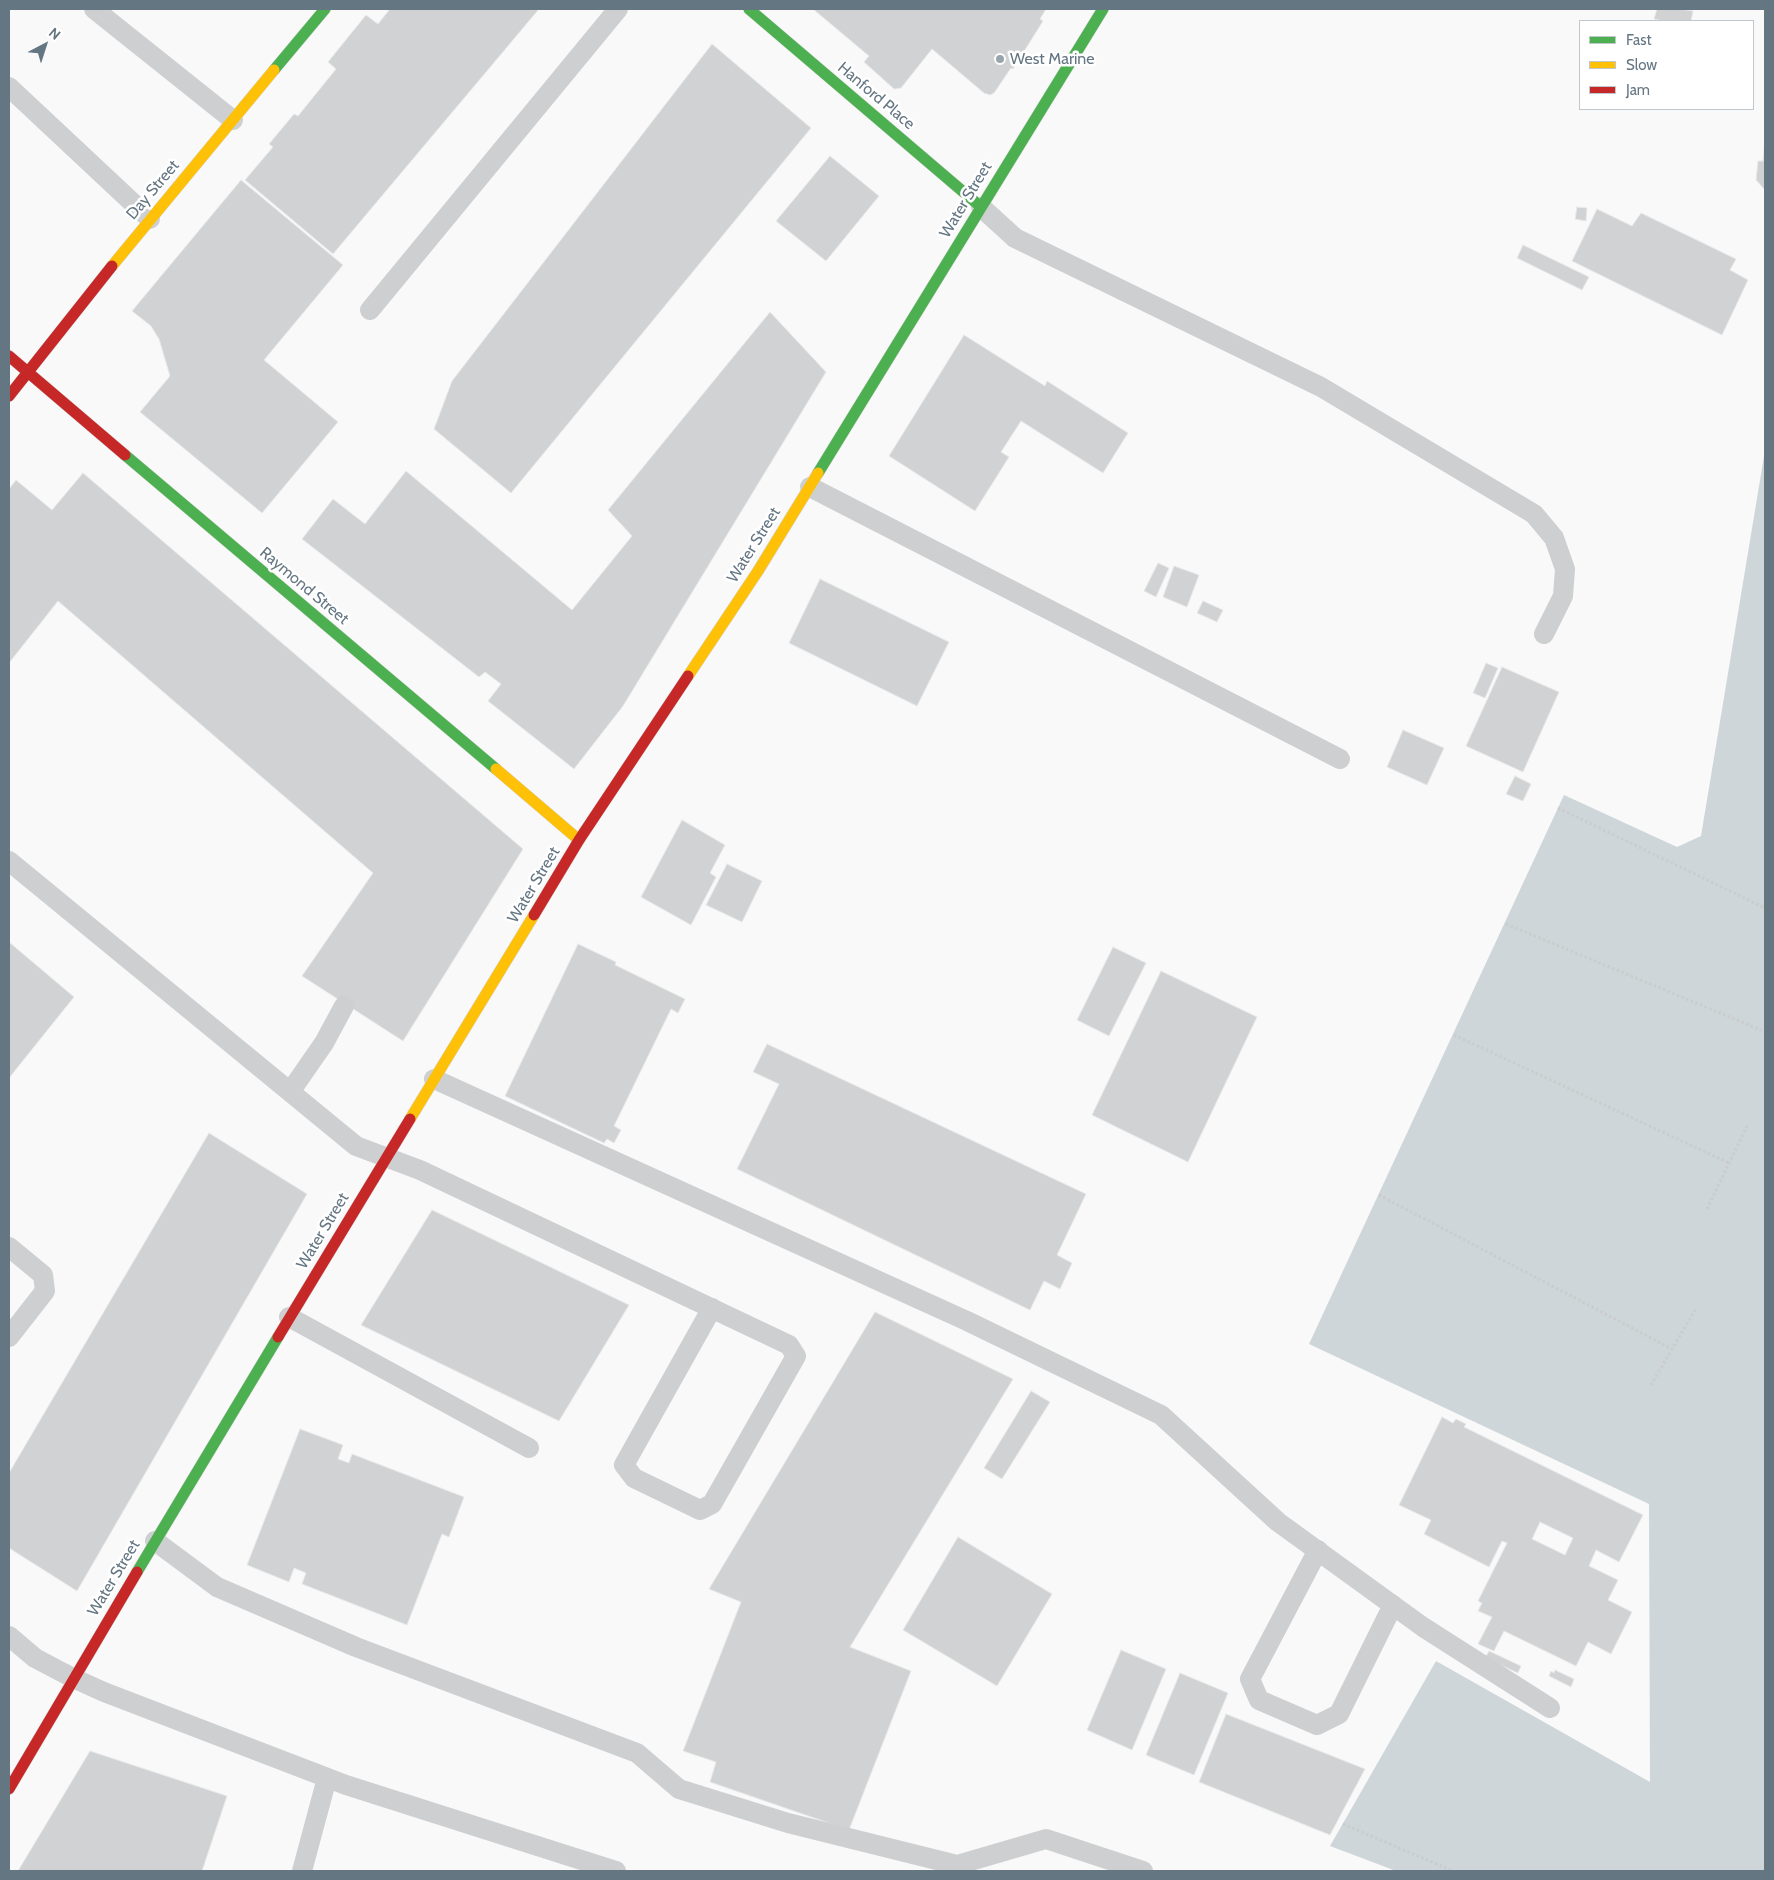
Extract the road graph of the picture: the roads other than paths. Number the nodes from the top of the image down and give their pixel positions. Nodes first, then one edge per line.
1 (94, 9) edge
2 (325, 9) edge
3 (618, 9) edge
4 (749, 9) edge
5 (1103, 9) edge
6 (9, 87) edge
7 (233, 120) junction
8 (982, 207) junction
9 (150, 219) junction
10 (370, 310) dead end
11 (9, 356) edge
12 (28, 372) junction
13 (9, 396) edge
14 (810, 487) junction
15 (1544, 634) dead end
16 (1340, 760) dead end
17 (579, 840) junction
18 (9, 861) edge
19 (344, 1006) dead end
20 (434, 1079) junction
21 (290, 1092) junction
22 (387, 1158) junction
23 (9, 1247) edge
24 (712, 1308) junction
25 (289, 1317) junction
26 (9, 1337) edge
27 (529, 1448) dead end
28 (154, 1541) junction
29 (1318, 1550) junction
30 (1394, 1605) junction
31 (9, 1636) edge
32 (73, 1678) junction
33 (1550, 1708) dead end
34 (327, 1778) junction
35 (9, 1789) edge
36 (302, 1871) edge
37 (616, 1871) edge
38 (1143, 1871) edge

1 - 7 lane
2 - 7 main road, Day Street
3 - 10 lane
4 - 8 main road, Hanford Place
5 - 8 main road, Water Street
6 - 9 lane
7 - 9 main road, Day Street
8 - 14 main road, Water Street
8 - 15 lane
9 - 12 main road, Day Street
11 - 12 main road, Raymond Street
12 - 13 main road, Day Street
12 - 17 main road, Raymond Street
14 - 16 lane
14 - 17 main road, Water Street
17 - 20 main road, Water Street
18 - 21 lane
19 - 21 lane
20 - 22 main road, Water Street
20 - 29 lane
21 - 22 lane
22 - 24 lane
22 - 25 main road, Water Street
23 - 26 lane
24 - 24 lane
25 - 27 lane
25 - 28 main road, Water Street
28 - 32 main road, Water Street
28 - 38 lane
29 - 30 lane
29 - 30 lane
30 - 33 lane
31 - 32 lane
32 - 34 lane
32 - 35 main road, Water Street
34 - 36 lane
34 - 37 lane

